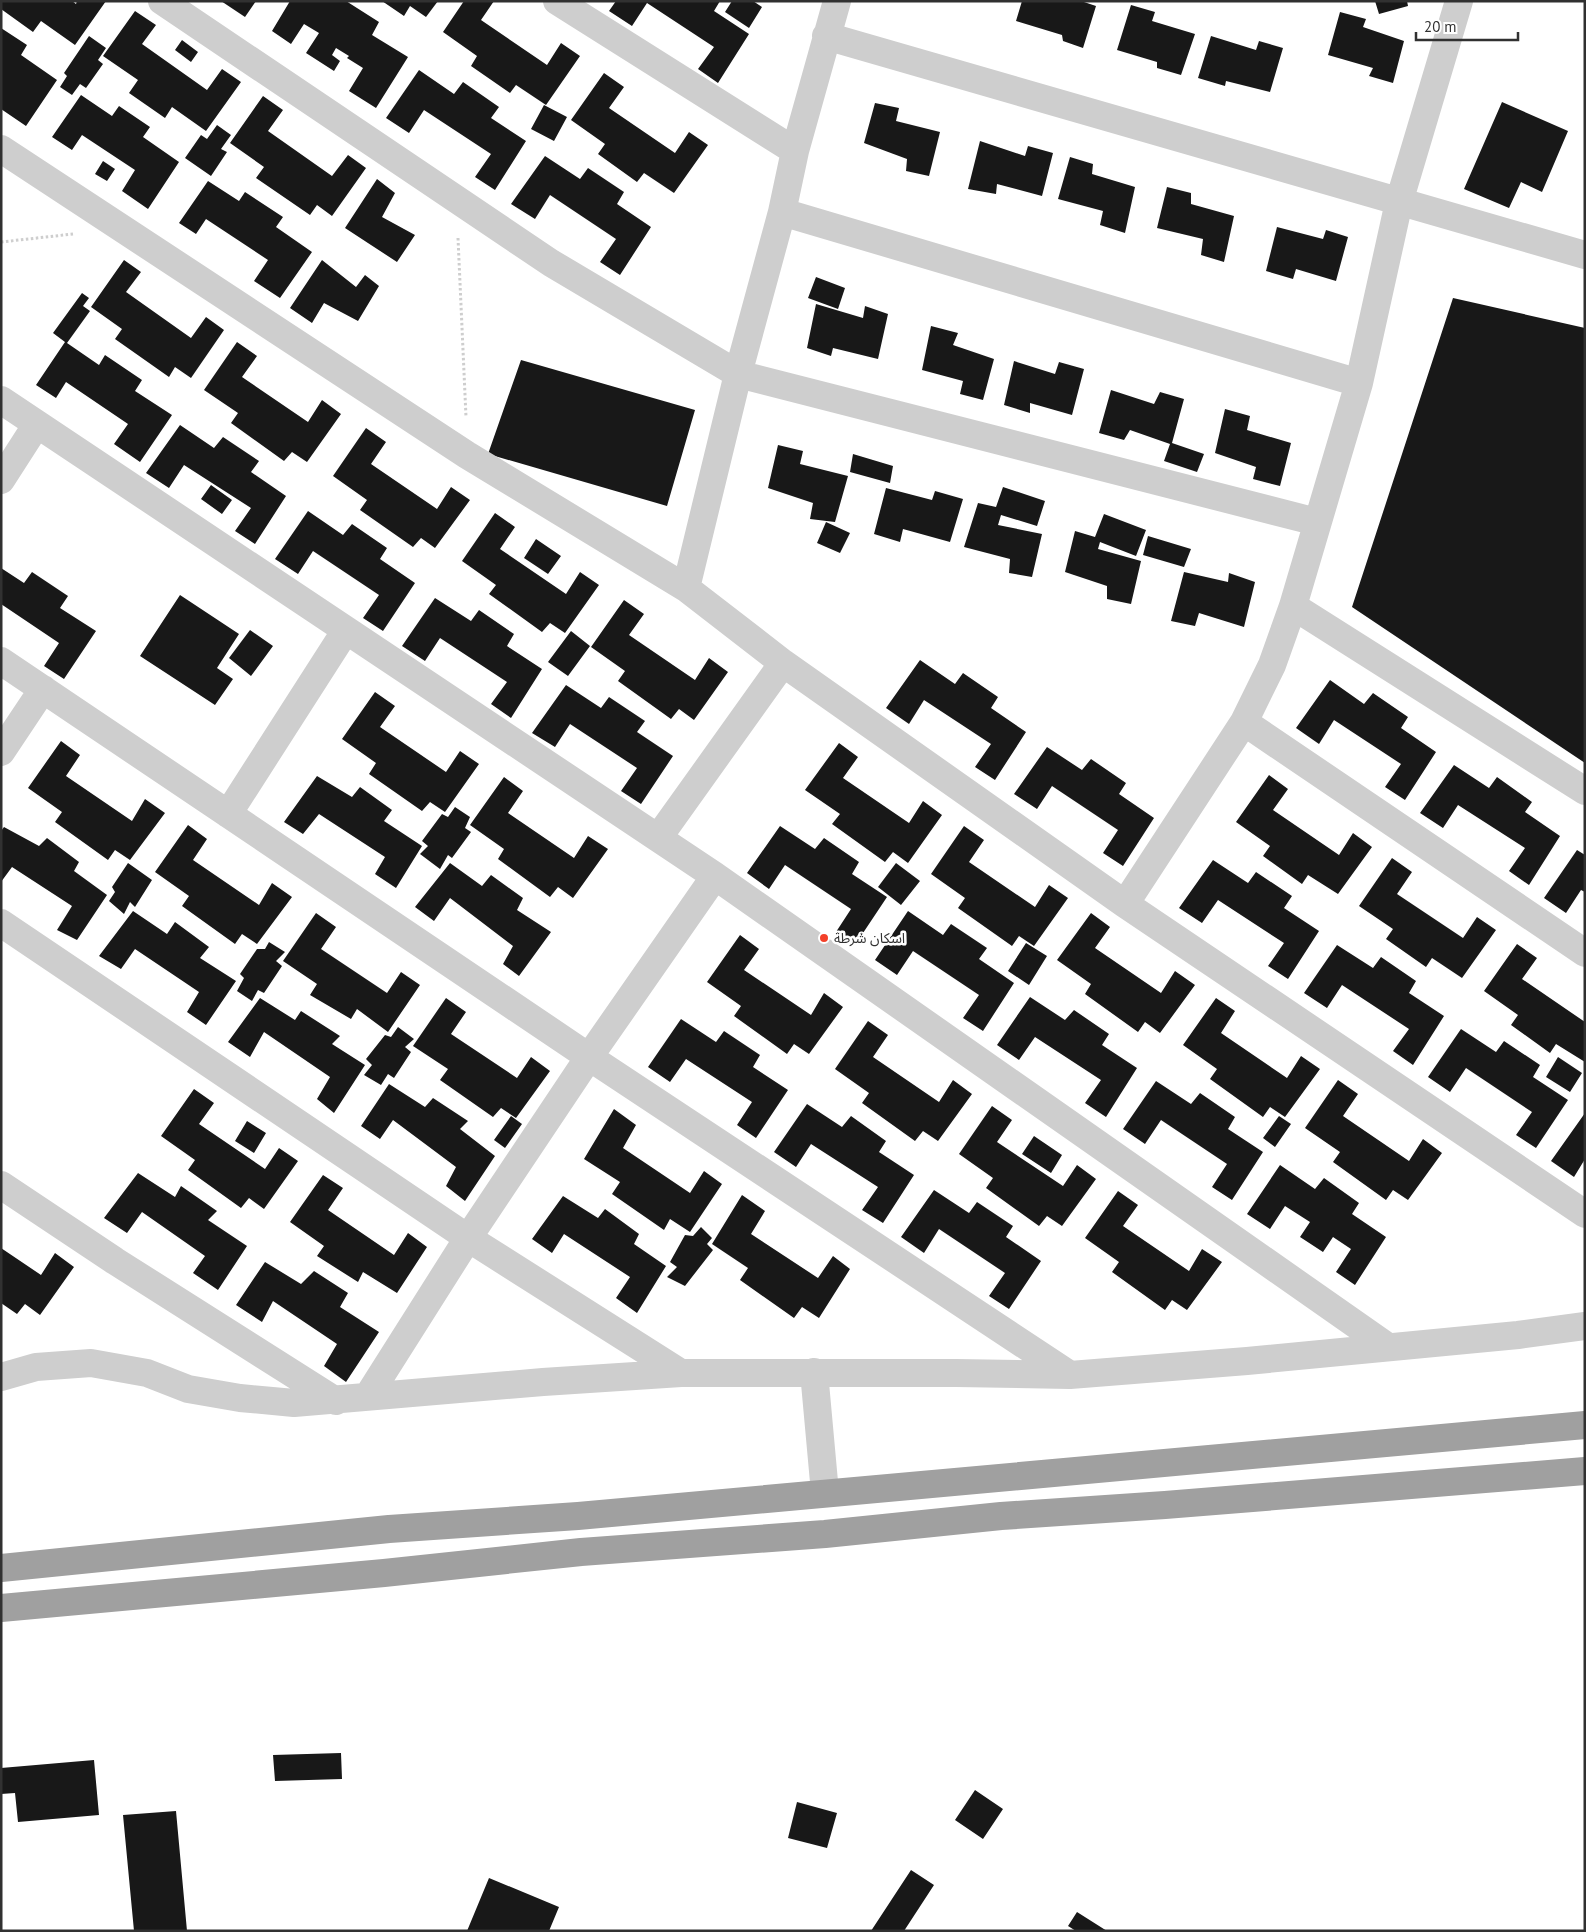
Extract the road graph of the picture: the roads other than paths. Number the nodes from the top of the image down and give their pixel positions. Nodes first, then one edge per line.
1 (162, 1) edge
2 (557, 1) edge
3 (837, 1) edge
4 (1460, 1) edge
5 (826, 36) junction
6 (1, 149) edge
7 (796, 151) junction
8 (1399, 202) junction
9 (782, 212) junction
10 (1585, 255) edge
11 (738, 374) junction
12 (1359, 383) junction
13 (1, 400) edge
14 (36, 424) junction
15 (1, 480) edge
16 (1317, 522) junction
17 (686, 588) junction
18 (1293, 606) junction
19 (346, 630) junction
20 (1, 661) edge
21 (783, 663) junction
22 (43, 689) junction
23 (1244, 722) junction
24 (1, 752) edge
25 (1585, 790) edge
26 (228, 814) junction
27 (658, 838) junction
28 (715, 876) junction
29 (1125, 904) junction
30 (1, 923) edge
31 (1585, 953) edge
32 (589, 1057) junction
33 (1, 1185) edge
34 (1585, 1214) edge
35 (468, 1238) junction
36 (1585, 1326) edge
37 (1388, 1347) junction
38 (814, 1372) junction
39 (681, 1373) junction
40 (1070, 1375) junction
41 (1, 1376) edge
42 (368, 1396) junction
43 (336, 1401) junction
44 (1585, 1425) edge
45 (1585, 1471) edge
46 (825, 1493) junction
47 (1, 1568) edge
48 (1, 1608) edge

1 - 11 street
2 - 7 street
3 - 5 street
4 - 8 street
5 - 7 street
5 - 8 street
6 - 17 street
7 - 9 street
8 - 10 street
8 - 12 street
9 - 11 street
9 - 12 street
11 - 16 street
11 - 17 street
12 - 16 street
13 - 14 street
14 - 15 street
14 - 19 street
16 - 18 street
17 - 21 street
18 - 23 street
18 - 25 street
19 - 26 street
19 - 27 street
20 - 22 street
21 - 27 street
21 - 29 street
22 - 24 street
22 - 26 street
23 - 29 street
23 - 31 street
26 - 32 street
27 - 28 street
28 - 32 street
28 - 37 street
29 - 34 street
30 - 35 street
32 - 35 street
32 - 40 street
33 - 43 street
35 - 39 street
35 - 42 street
36 - 37 street
37 - 40 street
38 - 39 street
38 - 40 street
38 - 46 street
39 - 42 street
41 - 43 street
42 - 43 street
44 - 46 highway
45 - 48 highway
46 - 47 highway

